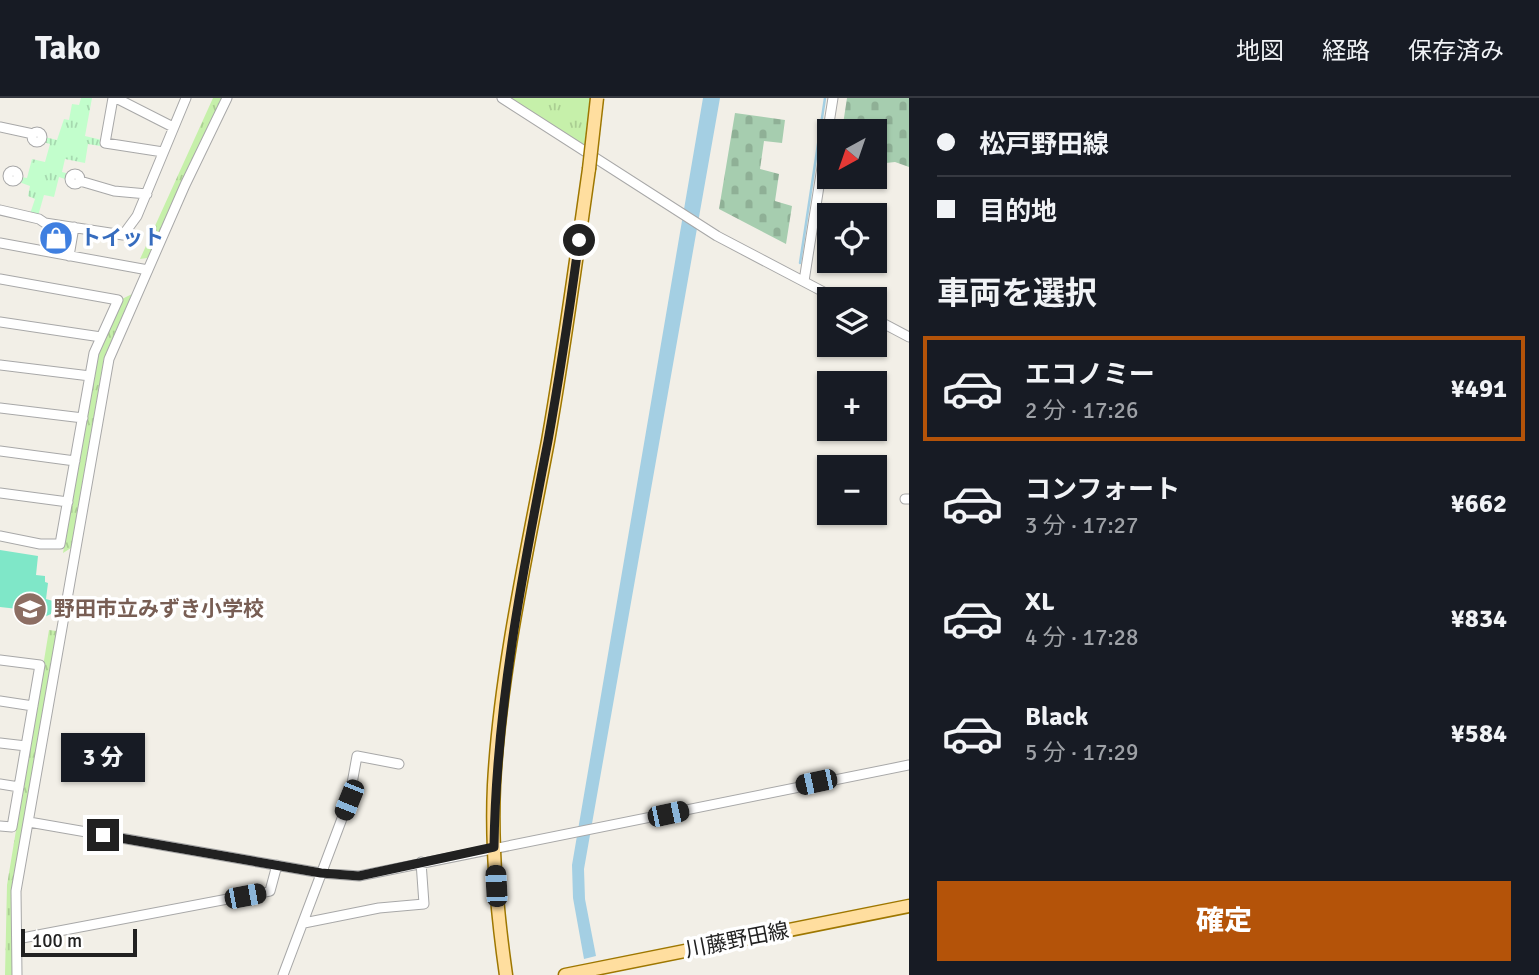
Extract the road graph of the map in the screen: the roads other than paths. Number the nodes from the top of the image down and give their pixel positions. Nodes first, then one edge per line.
1 (115, 98) edge
2 (186, 98) edge
3 (227, 98) edge
4 (502, 98) edge
5 (597, 98) edge
6 (833, 98) edge
7 (0, 127) edge
8 (173, 127) junction
9 (33, 134) dead end
10 (163, 152) junction
11 (79, 181) dead end
12 (147, 194) junction
13 (0, 210) edge
14 (74, 227) junction
15 (0, 243) edge
16 (69, 256) junction
17 (148, 270) junction
18 (0, 279) edge
19 (804, 281) junction
20 (817, 288) edge
21 (0, 322) edge
22 (887, 325) edge
23 (101, 337) junction
24 (909, 337) edge
25 (0, 365) edge
26 (90, 376) junction
27 (0, 408) edge
28 (83, 418) junction
29 (0, 451) edge
30 (75, 461) junction
31 (0, 493) edge
32 (68, 502) junction
33 (0, 536) edge
34 (0, 660) edge
35 (0, 701) edge
36 (33, 706) junction
37 (0, 743) edge
38 (26, 746) junction
39 (399, 764) dead end
40 (909, 765) edge
41 (0, 784) edge
42 (19, 787) junction
43 (29, 821) junction
44 (0, 826) edge
45 (494, 847) junction
46 (421, 862) junction
47 (277, 865) junction
48 (321, 873) junction
49 (909, 906) edge
50 (304, 923) junction
51 (17, 939) junction
52 (17, 975) edge
53 (283, 975) edge
54 (506, 975) edge
55 (565, 975) edge

1 - 8 street
1 - 10 street
2 - 8 street
3 - 17 street
4 - 19 street
5 - 45 main road, bridge
6 - 19 street
7 - 9 street
8 - 10 street
10 - 12 street
11 - 12 street
12 - 14 street
13 - 14 street
14 - 16 street
15 - 16 street
16 - 17 street
17 - 43 street
18 - 23 street
19 - 20 street
21 - 23 street
22 - 24 street
23 - 26 street
25 - 26 street
26 - 28 street
27 - 28 street
28 - 30 street
29 - 30 street
30 - 32 street
31 - 32 street
32 - 33 street
34 - 36 street
35 - 36 street
36 - 38 street
37 - 38 street
38 - 42 street
39 - 48 street
40 - 45 street
41 - 42 street
42 - 44 street
43 - 47 street
43 - 51 street
45 - 46 street
45 - 54 main road
46 - 48 street
46 - 50 street
47 - 48 street
47 - 51 street
48 - 50 street
49 - 55 main road, 川藤野田線
50 - 53 street
51 - 52 street

